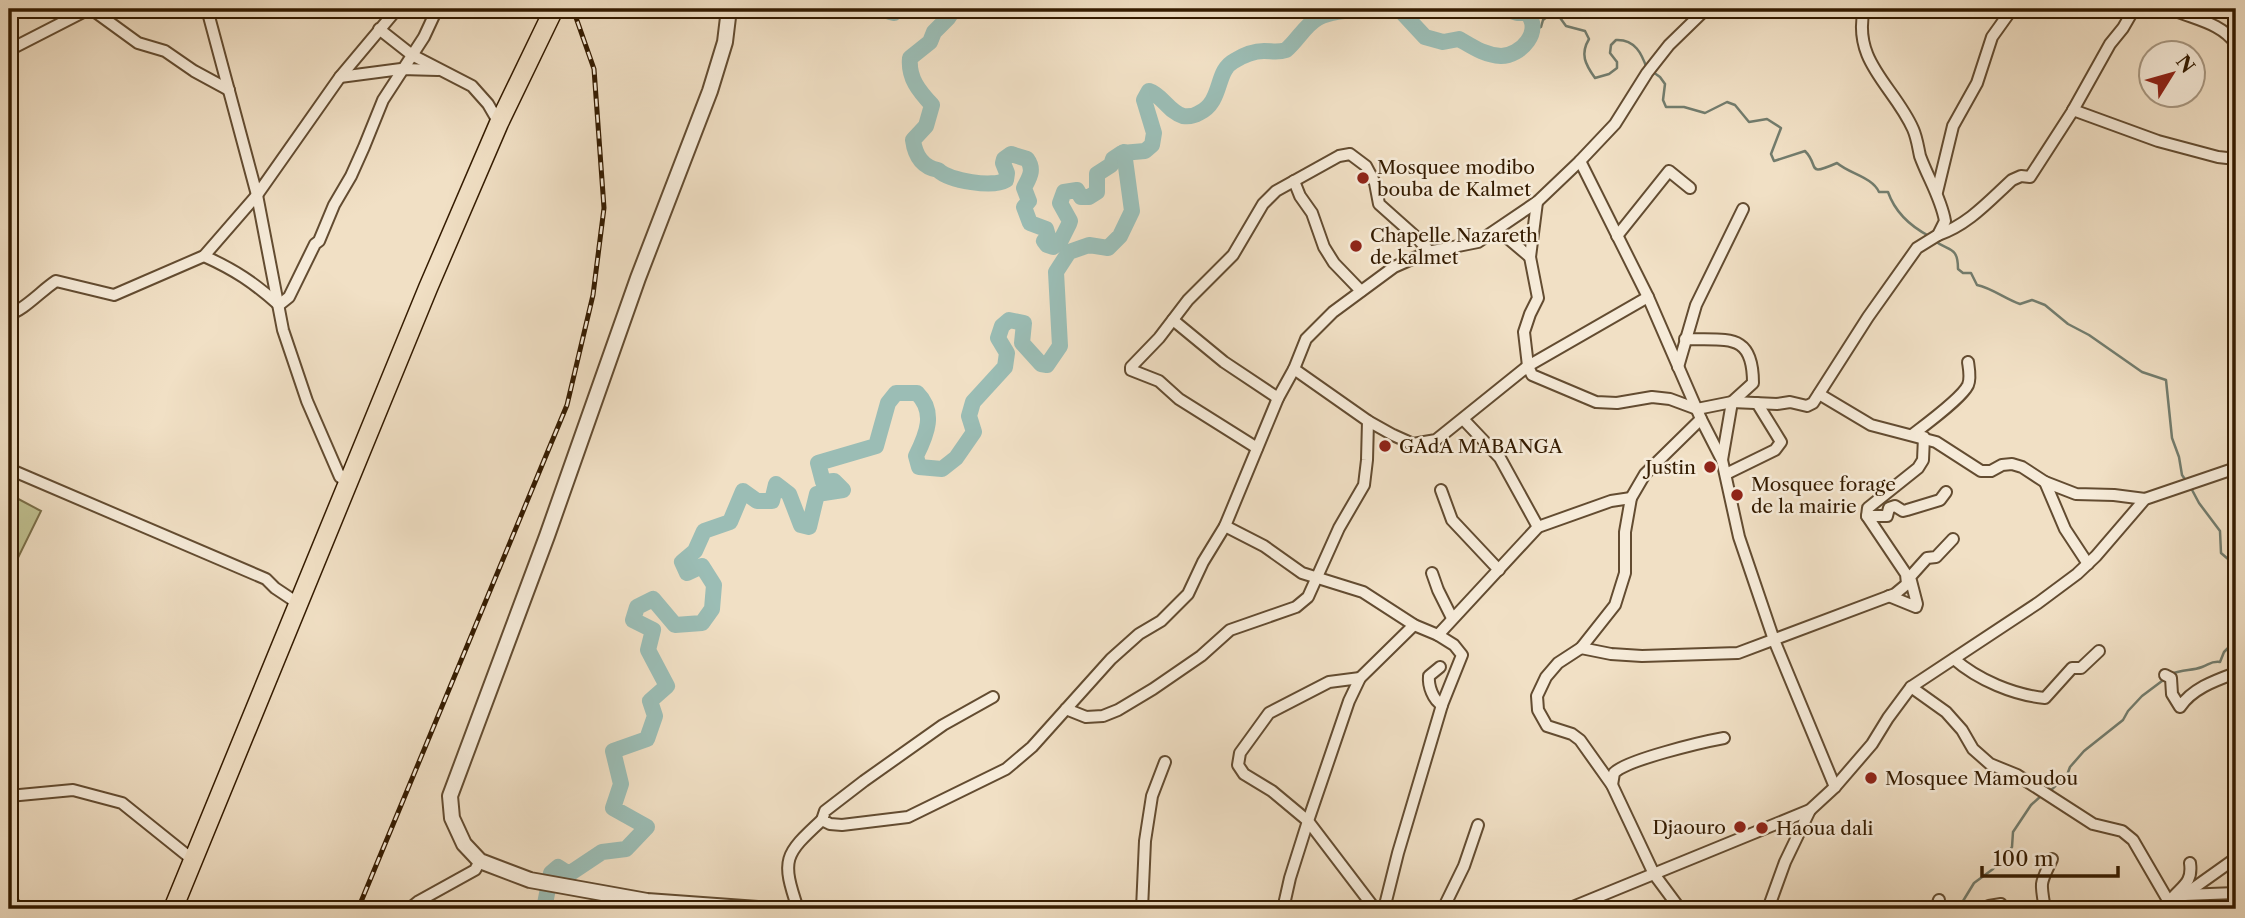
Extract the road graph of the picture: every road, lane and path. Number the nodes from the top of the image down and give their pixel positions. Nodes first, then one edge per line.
1 (207, 9) edge
2 (397, 9) edge
3 (437, 9) edge
4 (554, 9) edge
5 (729, 9) edge
6 (1706, 9) edge
7 (1864, 9) edge
8 (2011, 9) edge
9 (2134, 9) edge
10 (87, 10) edge
11 (2176, 11) dead end
12 (379, 29) junction
13 (2236, 44) edge
14 (9, 50) edge
15 (412, 55) junction
16 (401, 69) junction
17 (439, 70) junction
18 (340, 77) junction
19 (229, 90) junction
20 (2073, 110) junction
21 (499, 123) junction
22 (2236, 159) edge
23 (1580, 161) junction
24 (1294, 181) junction
25 (1690, 188) dead end
26 (1937, 192) junction
27 (257, 195) junction
28 (1537, 202) junction
29 (1743, 209) dead end
30 (1498, 230) junction
31 (1617, 236) junction
32 (1933, 237) junction
33 (1429, 251) junction
34 (204, 256) junction
35 (1530, 257) junction
36 (1362, 290) junction
37 (1647, 297) junction
38 (279, 305) junction
39 (9, 314) edge
40 (1173, 320) junction
41 (1685, 339) junction
42 (1968, 362) dead end
43 (1528, 366) junction
44 (1678, 366) junction
45 (1294, 369) junction
46 (1819, 394) junction
47 (1279, 398) junction
48 (1732, 402) junction
49 (1757, 403) junction
50 (1699, 414) junction
51 (1463, 419) junction
52 (1368, 421) junction
53 (1921, 437) junction
54 (1258, 448) junction
55 (1722, 460) junction
56 (2236, 468) edge
57 (9, 469) edge
58 (1726, 474) junction
59 (340, 477) dead end
60 (2046, 482) junction
61 (1441, 490) dead end
62 (1946, 492) dead end
63 (1631, 498) junction
64 (2145, 499) junction
65 (1867, 516) junction
66 (1225, 526) junction
67 (1538, 527) junction
68 (1953, 539) dead end
69 (2088, 564) junction
70 (1499, 570) junction
71 (1432, 573) dead end
72 (1316, 579) junction
73 (1889, 596) junction
74 (299, 604) junction
75 (1452, 618) junction
76 (1414, 625) junction
77 (1437, 635) junction
78 (1774, 640) junction
79 (1581, 648) junction
80 (2099, 651) dead end
81 (1954, 660) junction
82 (1440, 667) dead end
83 (2233, 674) dead end
84 (2168, 676) dead end
85 (1360, 678) junction
86 (1910, 687) junction
87 (993, 697) dead end
88 (1442, 705) junction
89 (1066, 709) junction
90 (1724, 738) dead end
91 (1166, 762) dead end
92 (1612, 785) junction
93 (1835, 787) junction
94 (9, 796) edge
95 (1810, 810) junction
96 (822, 820) junction
97 (1308, 821) junction
98 (1478, 825) dead end
99 (2236, 858) edge
100 (2052, 859) dead end
101 (193, 860) junction
102 (480, 861) junction
103 (2190, 863) dead end
104 (1654, 874) junction
105 (2234, 894) edge
106 (2185, 895) junction
107 (9, 902) edge
108 (2169, 902) junction
109 (2001, 904) dead end
110 (1675, 906) edge
111 (2236, 907) edge
112 (22, 909) edge
113 (173, 909) edge
114 (409, 909) edge
115 (750, 909) edge
116 (758, 909) edge
117 (798, 909) edge
118 (1142, 909) edge
119 (1283, 909) edge
120 (1375, 909) edge
121 (1384, 909) edge
122 (1443, 909) edge
123 (1568, 909) edge
124 (1768, 909) edge
125 (1989, 909) edge
126 (2045, 909) edge
127 (2158, 909) edge

1 - 19 street
2 - 12 street
3 - 15 street
4 - 21 main road
5 - 102 street
6 - 23 street
7 - 26 street
8 - 26 street
9 - 20 street
10 - 14 street
10 - 19 street
11 - 13 street
12 - 15 street
12 - 18 street
15 - 16 street
15 - 17 street
16 - 17 street
16 - 18 street
16 - 38 street
17 - 21 street
18 - 27 street
19 - 27 street
20 - 22 street
20 - 32 street
21 - 74 main road
23 - 28 street
23 - 31 street
24 - 33 street
24 - 36 street
24 - 40 street
25 - 31 street
26 - 32 street
27 - 34 street
27 - 38 street
28 - 30 street
28 - 35 street
29 - 41 street
30 - 33 street
30 - 35 street
31 - 37 street
32 - 46 street
33 - 36 street
34 - 38 street
34 - 39 street
35 - 43 street
36 - 45 street
37 - 43 street
37 - 44 street
38 - 59 street
40 - 47 street
40 - 54 street
41 - 44 street
41 - 48 street
42 - 53 street
43 - 50 street
43 - 51 street
44 - 50 street
45 - 47 street
45 - 52 street
46 - 49 street
46 - 53 street
47 - 54 street
48 - 49 street
48 - 50 street
48 - 55 street
49 - 58 street
50 - 55 street
50 - 63 street
51 - 52 street
51 - 67 street
52 - 72 street
53 - 60 street
53 - 65 street
54 - 66 street
55 - 58 street
56 - 64 street
57 - 74 street
58 - 78 street
60 - 64 street
60 - 69 street
61 - 70 street
62 - 65 street
63 - 67 street
63 - 79 street
64 - 69 street
65 - 73 street
66 - 72 street
66 - 89 street
67 - 70 street
68 - 73 street
69 - 81 street
70 - 75 street
71 - 75 street
72 - 76 street
72 - 89 street
73 - 78 street
74 - 101 main road
75 - 77 street
76 - 77 street
76 - 85 street
77 - 88 street
78 - 79 street
78 - 93 street
79 - 92 street
80 - 81 street
81 - 86 street
82 - 88 street
83 - 84 street
85 - 97 street
85 - 97 street
86 - 93 street
86 - 108 street
87 - 96 street
88 - 121 street
89 - 96 street
90 - 92 street
91 - 118 street
92 - 104 street
93 - 95 street
94 - 101 street
95 - 104 street
95 - 124 street
96 - 117 street
97 - 119 street
97 - 120 street
98 - 122 street
99 - 106 street
100 - 126 street
101 - 113 main road
102 - 114 street
102 - 115 street
103 - 108 street
104 - 110 street
104 - 123 street
105 - 106 street
105 - 111 street
106 - 108 street
107 - 112 street
108 - 127 street
109 - 125 street
115 - 116 street

